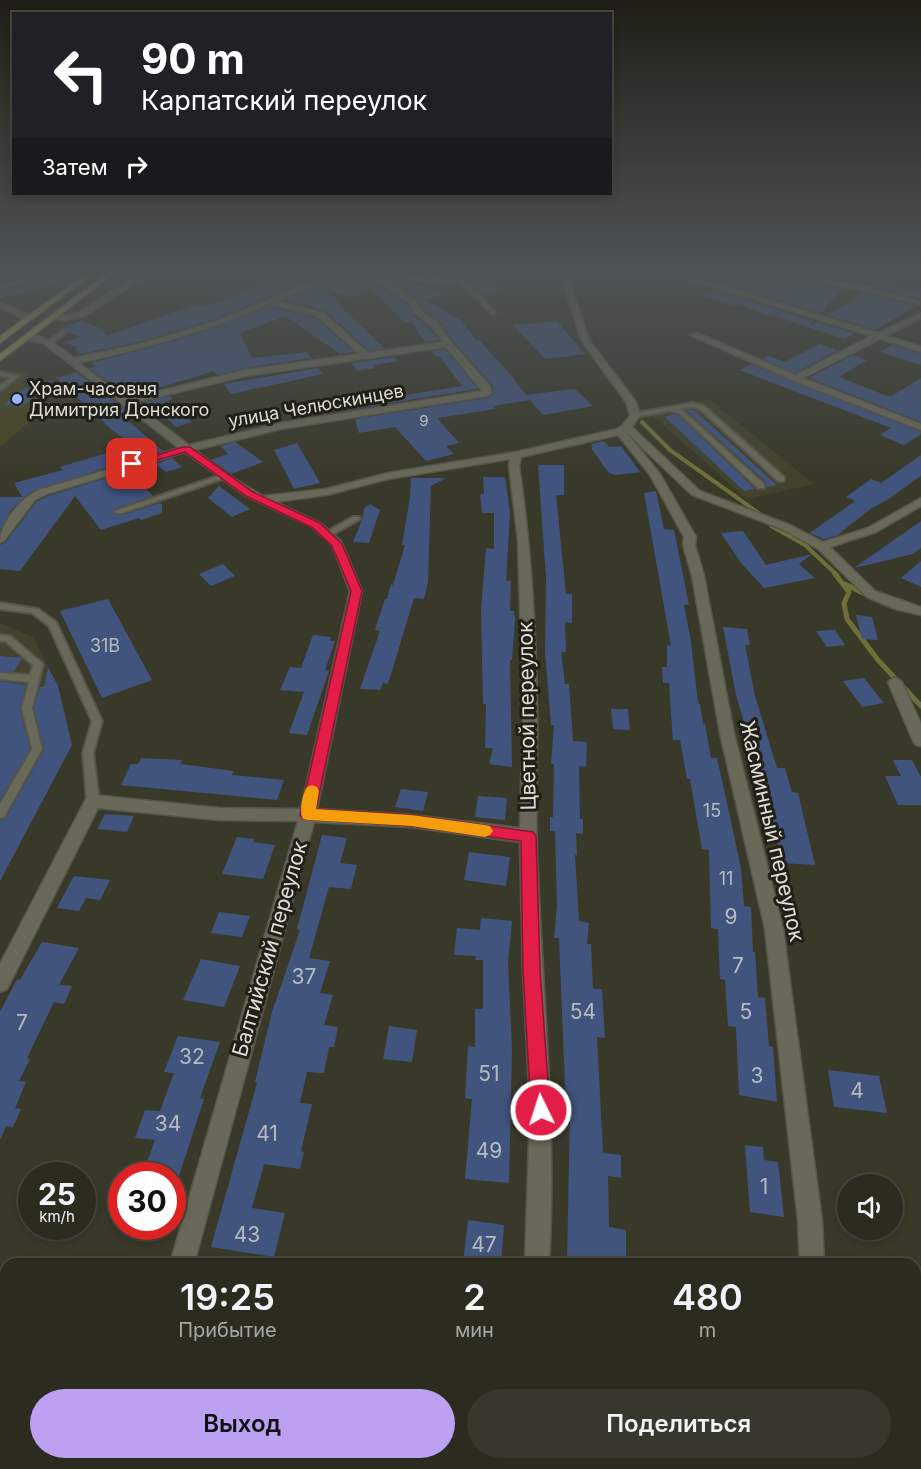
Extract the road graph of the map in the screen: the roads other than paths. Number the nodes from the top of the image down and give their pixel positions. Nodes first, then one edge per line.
1 (56, 338) edge
2 (170, 338) edge
3 (346, 338) edge
4 (444, 338) edge
5 (584, 338) edge
6 (700, 338) edge
7 (876, 338) edge
8 (884, 338) edge
9 (26, 339) joint
10 (48, 343) junction
11 (448, 344) junction
12 (921, 349) edge
13 (366, 356) junction
14 (0, 358) edge
15 (74, 361) junction
16 (0, 374) edge
17 (795, 378) junction
18 (0, 389) edge
19 (127, 402) junction
20 (670, 409) junction
21 (635, 415) junction
22 (921, 427) edge
23 (623, 429) junction
24 (187, 449) junction
25 (516, 455) junction
26 (224, 477) junction
27 (782, 479) dead end
28 (761, 486) dead end
29 (260, 499) junction
30 (921, 501) edge
31 (119, 511) dead end
32 (356, 519) dead end
33 (327, 534) junction
34 (0, 539) edge
35 (822, 546) junction
36 (0, 606) edge
37 (921, 611) edge
38 (0, 638) edge
39 (0, 676) edge
40 (34, 679) junction
41 (895, 682) dead end
42 (921, 741) edge
43 (93, 801) junction
44 (0, 814) edge
45 (308, 815) junction
46 (528, 836) junction
47 (0, 983) edge
48 (184, 1258) edge
49 (537, 1258) edge
50 (812, 1258) edge

1 - 10 lane
2 - 15 street
3 - 13 street
4 - 11 street
5 - 21 street
6 - 17 street
7 - 17 street
8 - 12 street
9 - 10 street, Балтийский переулок
9 - 14 main road
10 - 15 street, Балтийский переулок
11 - 13 street
11 - 24 street, улица Челюскинцев
13 - 19 street
15 - 19 street, Балтийский переулок
16 - 18 lane
17 - 22 street
19 - 24 street, Балтийский переулок
20 - 21 lane
20 - 27 lane
20 - 28 lane
21 - 23 street
23 - 25 street
23 - 35 street
23 - 50 street, Жасминный переулок
24 - 26 street, Балтийский переулок
24 - 34 street, улица Челюскинцев
25 - 29 street
25 - 46 street, Цветной переулок
26 - 29 street, Балтийский переулок
26 - 31 lane
29 - 33 street, Балтийский переулок
30 - 35 street
32 - 33 lane
33 - 45 street, Балтийский переулок
35 - 37 street
36 - 43 lane
38 - 40 lane
39 - 40 lane
40 - 44 lane
41 - 42 street
43 - 45 street
43 - 47 street
45 - 46 street
45 - 48 street, Балтийский переулок
46 - 49 street, Цветной переулок

